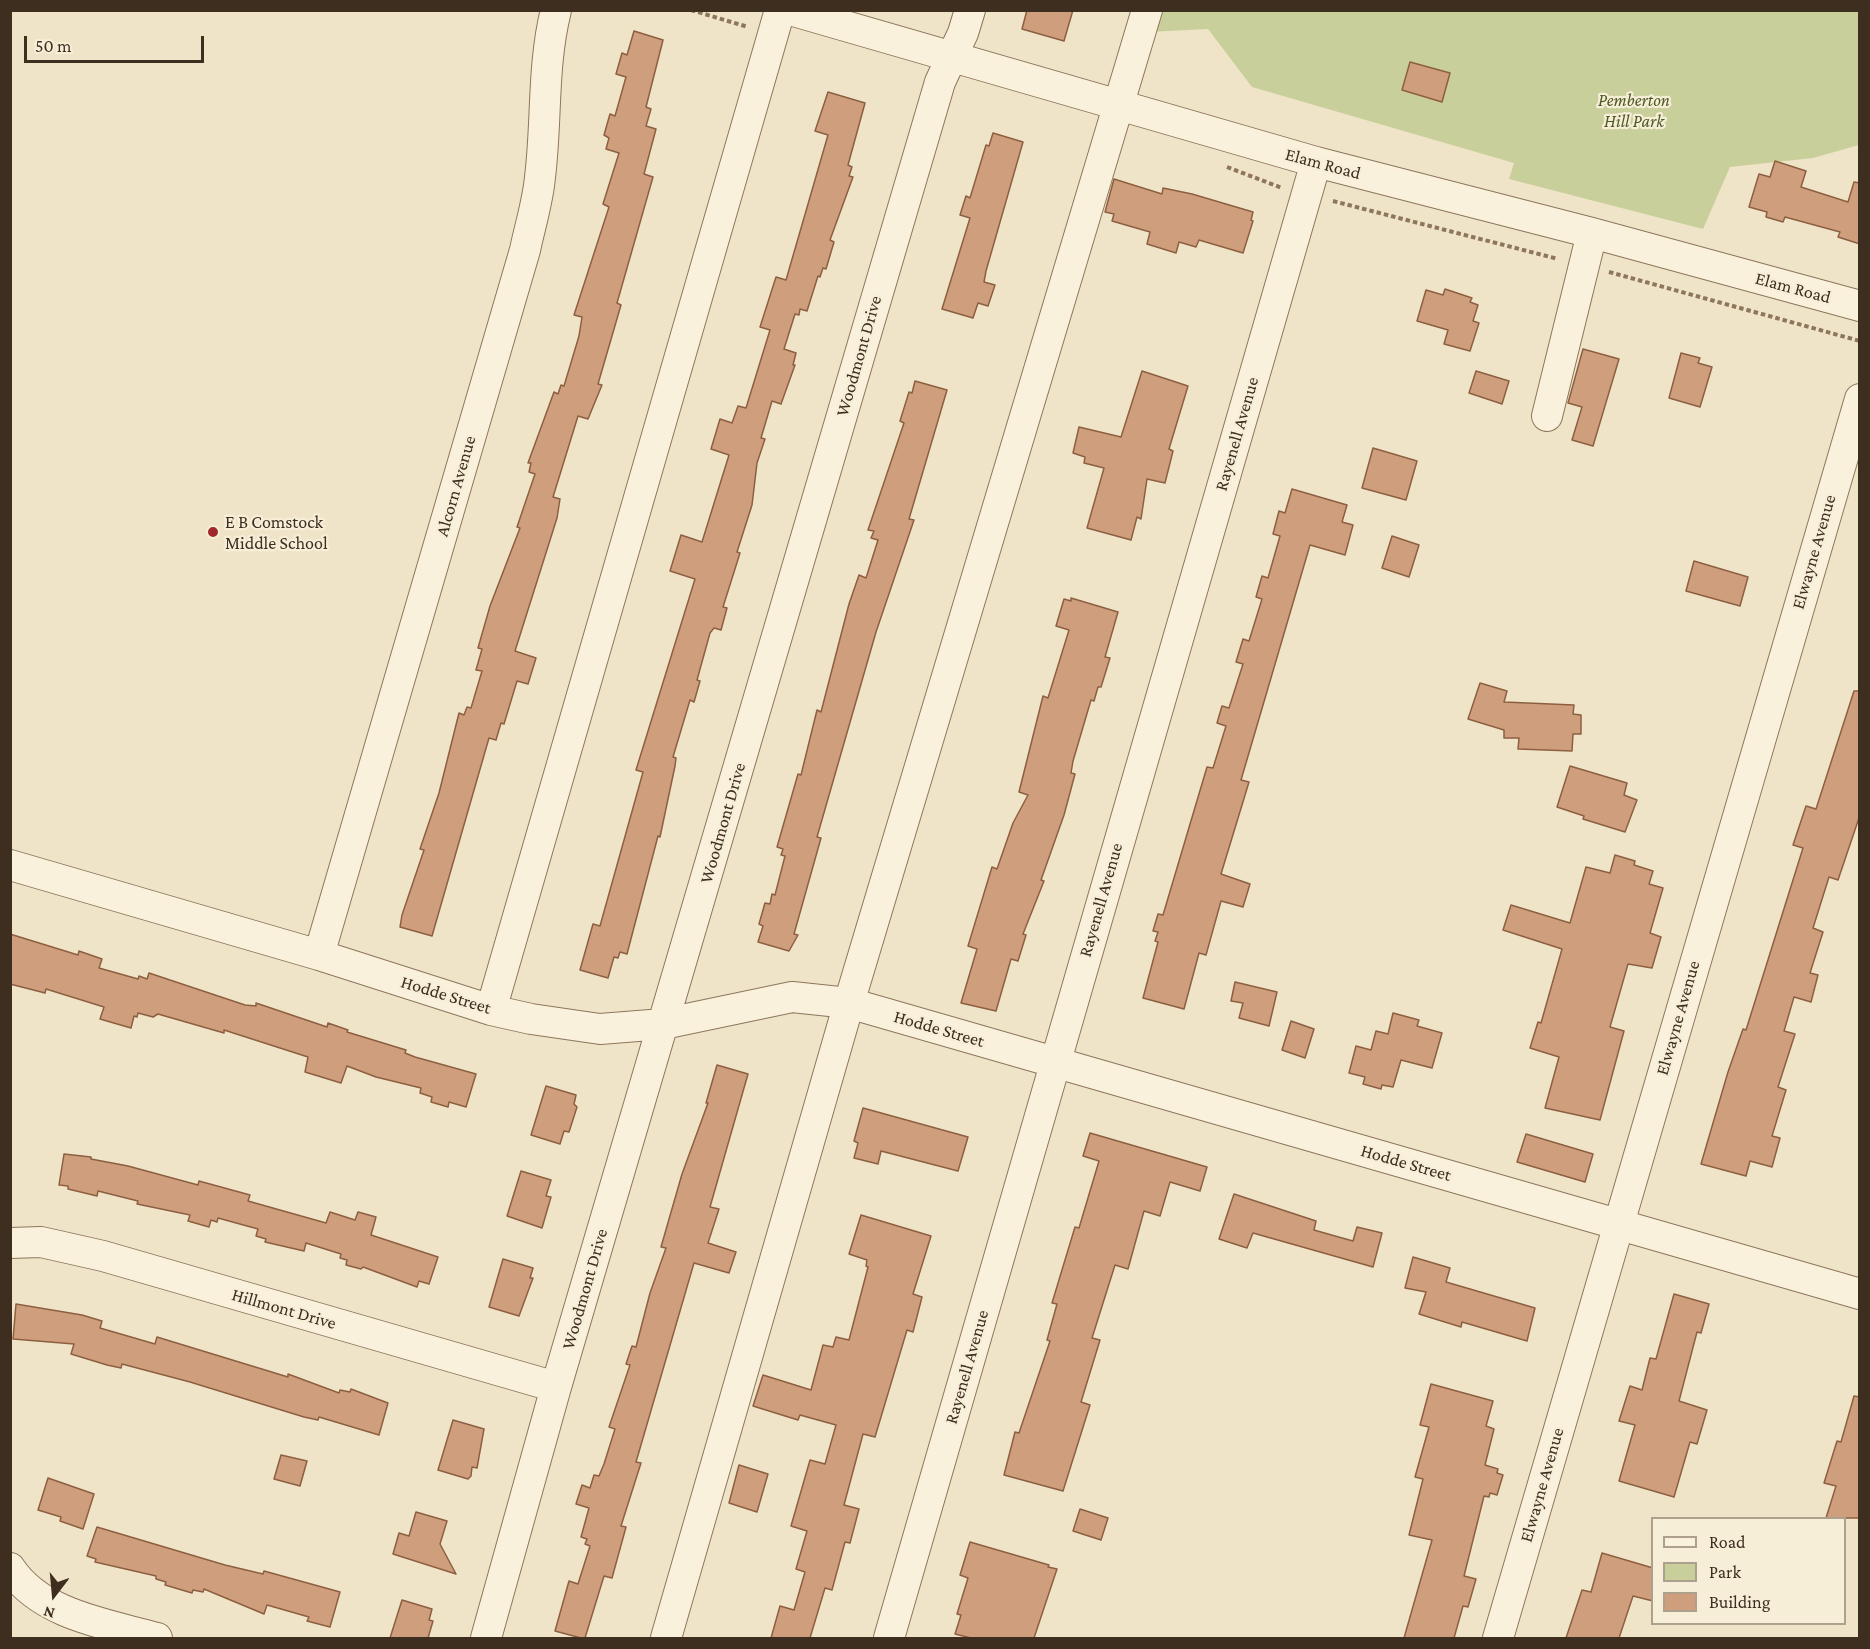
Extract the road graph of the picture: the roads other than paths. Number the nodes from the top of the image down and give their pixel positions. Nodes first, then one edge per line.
1 (556, 10) edge
2 (780, 10) edge
3 (790, 10) edge
4 (970, 10) edge
5 (1147, 10) edge
6 (951, 57) junction
7 (1120, 107) junction
8 (1316, 162) junction
9 (1592, 233) junction
10 (1860, 306) edge
11 (1860, 399) edge
12 (1547, 416) dead end
13 (10, 865) edge
14 (320, 955) junction
15 (849, 1003) junction
16 (490, 1010) junction
17 (663, 1024) junction
18 (1054, 1062) junction
19 (1618, 1224) junction
20 (10, 1244) edge
21 (1860, 1294) edge
22 (556, 1387) junction
23 (10, 1568) edge
24 (157, 1638) edge
25 (486, 1638) edge
26 (666, 1638) edge
27 (889, 1638) edge
28 (1498, 1638) edge

1 - 14 street, Alcorn Avenue
2 - 16 street
3 - 6 street, Elam Road
4 - 6 street, Woodmont Drive
5 - 7 street
6 - 7 street, Elam Road
6 - 17 street, Woodmont Drive
7 - 8 street, Elam Road
7 - 15 street
8 - 9 street, Elam Road
8 - 18 street, Rayenell Avenue
9 - 10 street, Elam Road
9 - 12 street
11 - 19 street, Elwayne Avenue
13 - 14 street, Hodde Street
14 - 16 street, Hodde Street
15 - 17 street, Hodde Street
15 - 18 street, Hodde Street
15 - 26 street
16 - 17 street, Hodde Street
17 - 22 street, Woodmont Drive
18 - 19 street, Hodde Street
18 - 27 street, Rayenell Avenue
19 - 21 street, Hodde Street
19 - 28 street, Elwayne Avenue
20 - 22 street, Hillmont Drive
22 - 25 street, Woodmont Drive
23 - 24 street

